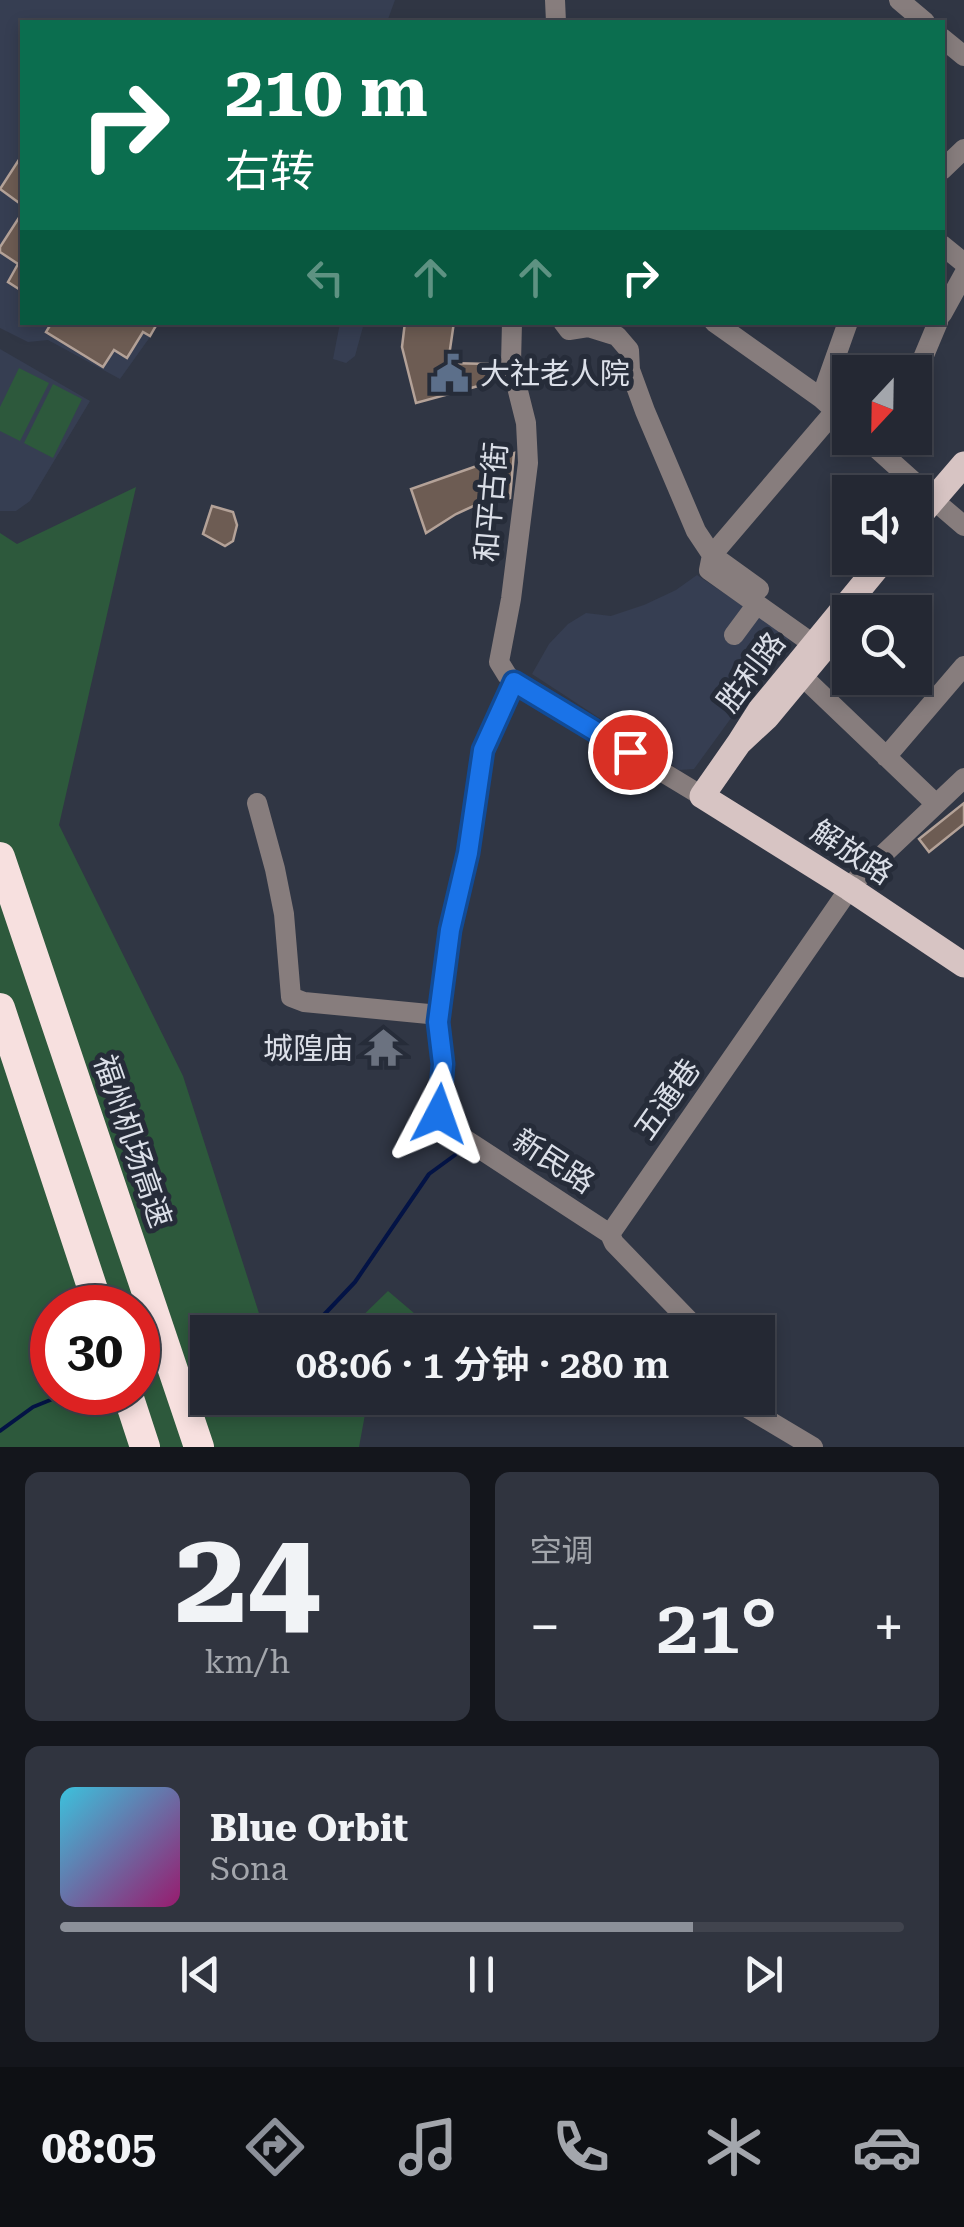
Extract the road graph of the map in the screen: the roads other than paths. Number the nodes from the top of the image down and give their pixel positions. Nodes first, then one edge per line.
1 (899, 0) edge
2 (923, 20) edge
3 (964, 149) edge
4 (945, 167) edge
5 (964, 274) edge
6 (945, 309) edge
7 (512, 325) edge
8 (565, 325) edge
9 (718, 325) edge
10 (848, 325) edge
11 (937, 325) edge
12 (843, 355) edge
13 (924, 355) edge
14 (832, 409) edge
15 (832, 415) edge
16 (895, 455) edge
17 (964, 464) edge
18 (964, 485) edge
19 (938, 503) junction
20 (932, 508) edge
21 (932, 513) edge
22 (964, 526) edge
23 (712, 555) junction
24 (869, 575) edge
25 (886, 575) edge
26 (869, 595) edge
27 (757, 604) junction
28 (734, 635) dead end
29 (811, 635) junction
30 (832, 639) edge
31 (964, 666) edge
32 (802, 676) junction
33 (514, 682) junction
34 (739, 743) junction
35 (886, 756) junction
36 (964, 778) edge
37 (702, 796) junction
38 (256, 802) dead end
39 (936, 804) junction
40 (0, 857) edge
41 (849, 888) junction
42 (964, 966) edge
43 (0, 1008) edge
44 (440, 1014) junction
45 (610, 1234) junction
46 (91, 1285) edge
47 (684, 1315) edge
48 (135, 1415) edge
49 (759, 1415) edge
50 (146, 1447) edge
51 (199, 1447) edge
52 (813, 1447) edge

1 - 2 street
3 - 4 street
5 - 6 street
7 - 33 street, 和平古街
8 - 23 street
9 - 14 street
10 - 12 street
11 - 13 street
15 - 23 street
16 - 19 street
17 - 19 main road
18 - 19 main road
19 - 20 main road
19 - 21 main road
19 - 22 street
23 - 27 street
23 - 29 street
24 - 29 main road, 胜利路
25 - 26 main road, 胜利路
27 - 28 street
27 - 29 street
29 - 34 main road, 胜利路
30 - 32 main road, 胜利路
31 - 35 street
32 - 34 main road, 胜利路
32 - 35 street
33 - 37 street
33 - 44 street, 新民路
34 - 37 main road
35 - 39 street
36 - 39 street, 五通巷
37 - 41 main road, 解放路
38 - 44 street
39 - 41 street, 五通巷
40 - 51 highway, 福州机场高速
41 - 42 main road, 解放路
41 - 45 street, 五通巷
43 - 46 highway
44 - 45 street, 新民路
45 - 47 street
48 - 50 highway
49 - 52 street

